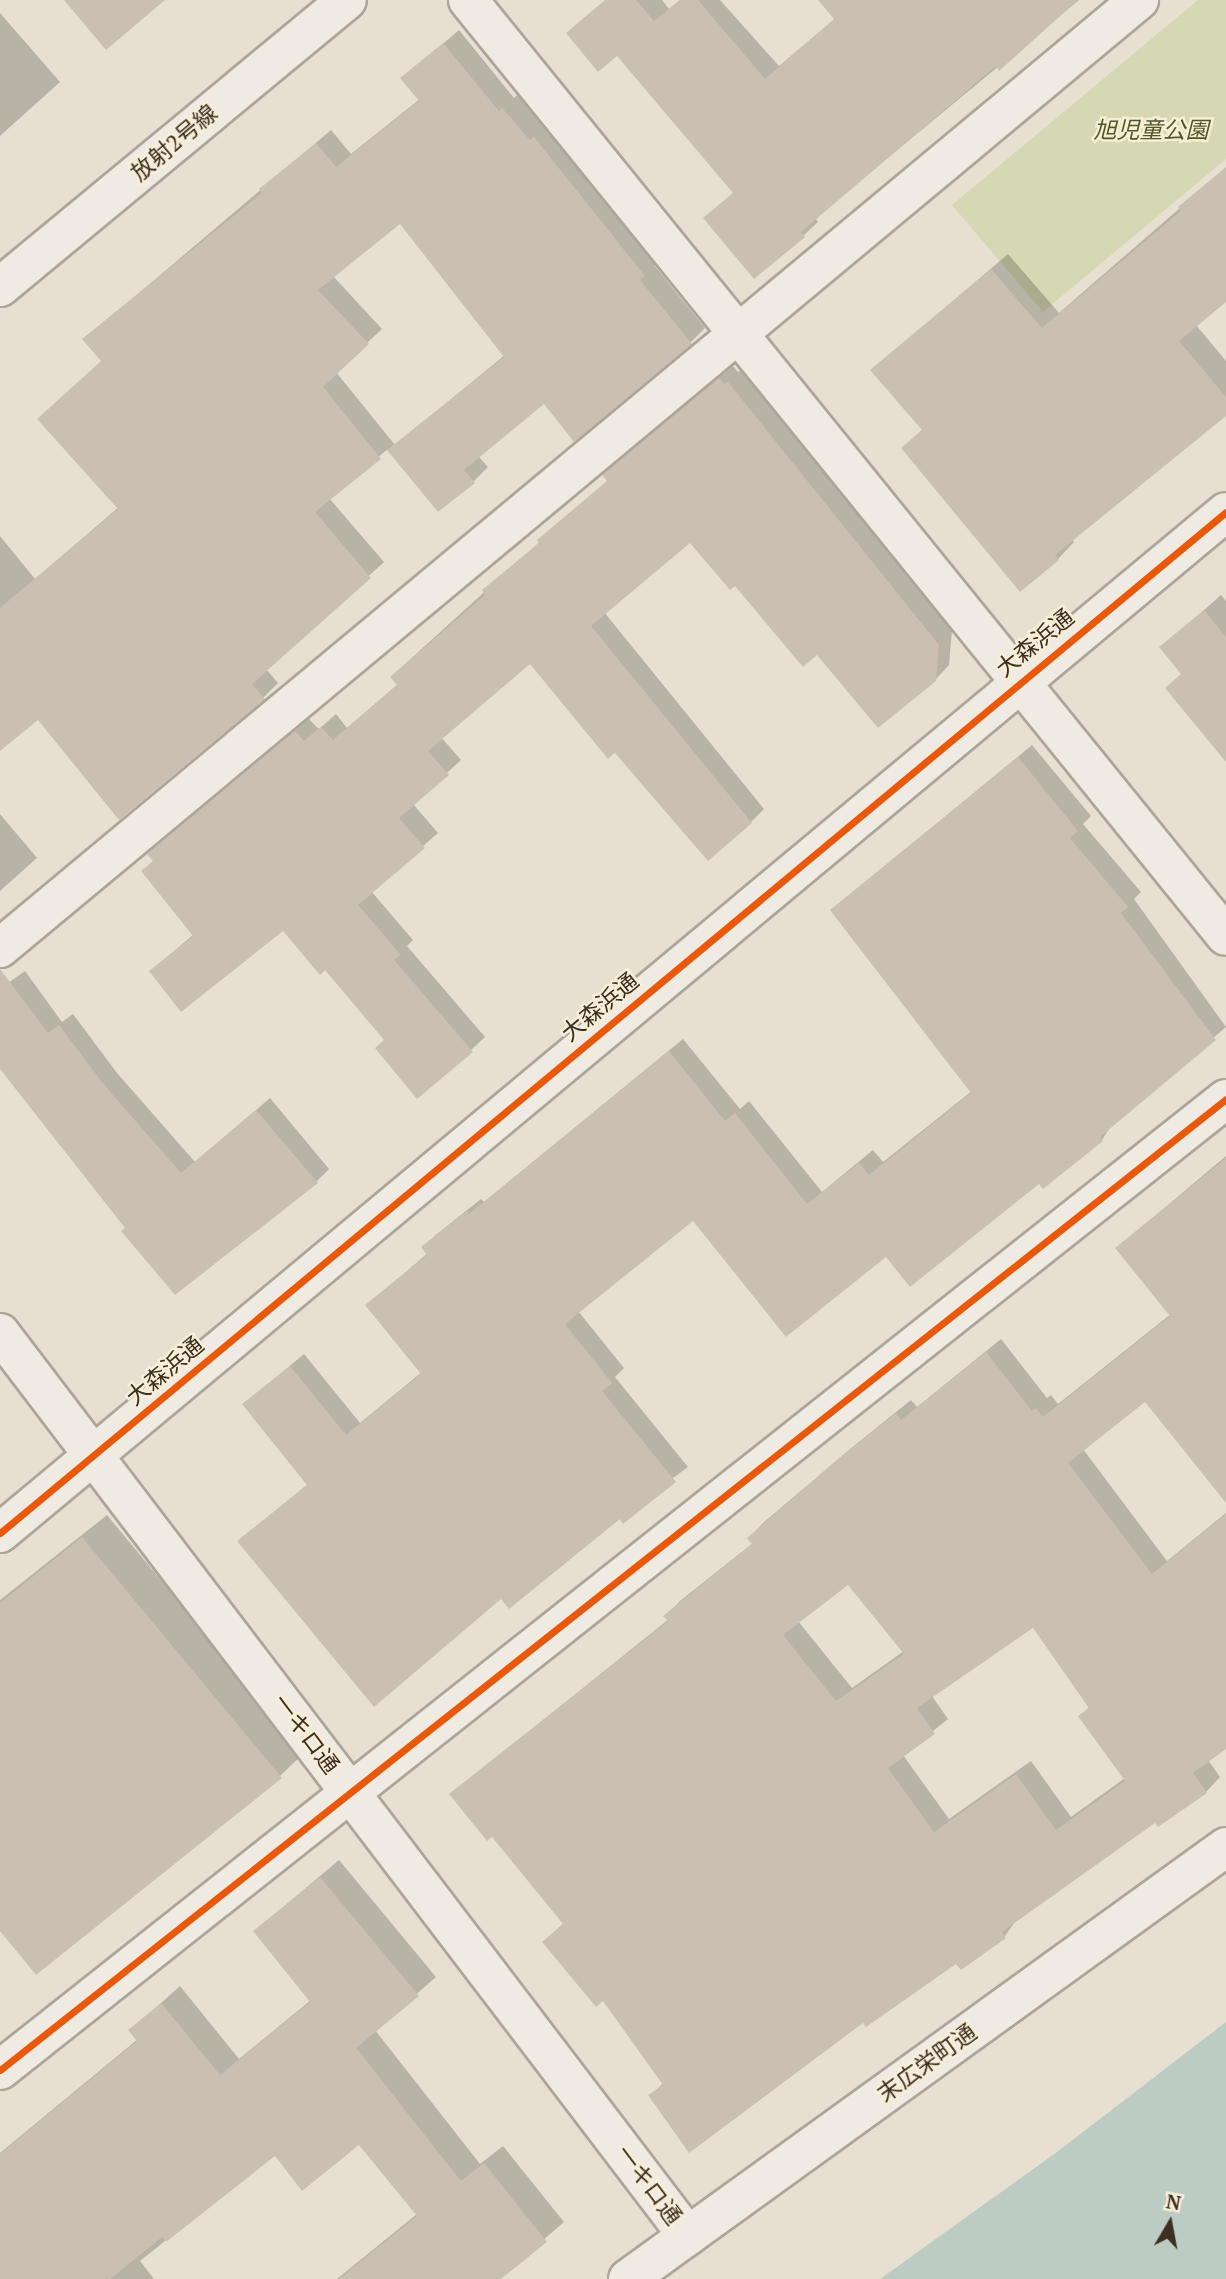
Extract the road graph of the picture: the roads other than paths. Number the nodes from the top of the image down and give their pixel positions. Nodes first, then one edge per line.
1 (347, 0) edge
2 (468, 0) edge
3 (1139, 0) edge
4 (0, 287) edge
5 (740, 332) junction
6 (1226, 512) edge
7 (1020, 680) junction
8 (1226, 936) edge
9 (0, 948) edge
10 (1226, 1099) edge
11 (0, 1333) edge
12 (95, 1454) junction
13 (0, 1533) edge
14 (350, 1791) junction
15 (1226, 1847) edge
16 (0, 2070) edge
17 (688, 2236) junction
18 (628, 2279) edge

1 - 4 street, 放射2号線
2 - 5 street
3 - 5 street
5 - 7 street
5 - 9 street
6 - 7 street, 大森浜通
7 - 8 street
7 - 12 street, 大森浜通
10 - 14 street
11 - 12 street, 一キロ通
12 - 13 street, 大森浜通
12 - 14 street, 一キロ通
14 - 16 street
14 - 17 street, 一キロ通
15 - 17 street, 末広栄町通
17 - 18 street, 末広栄町通

